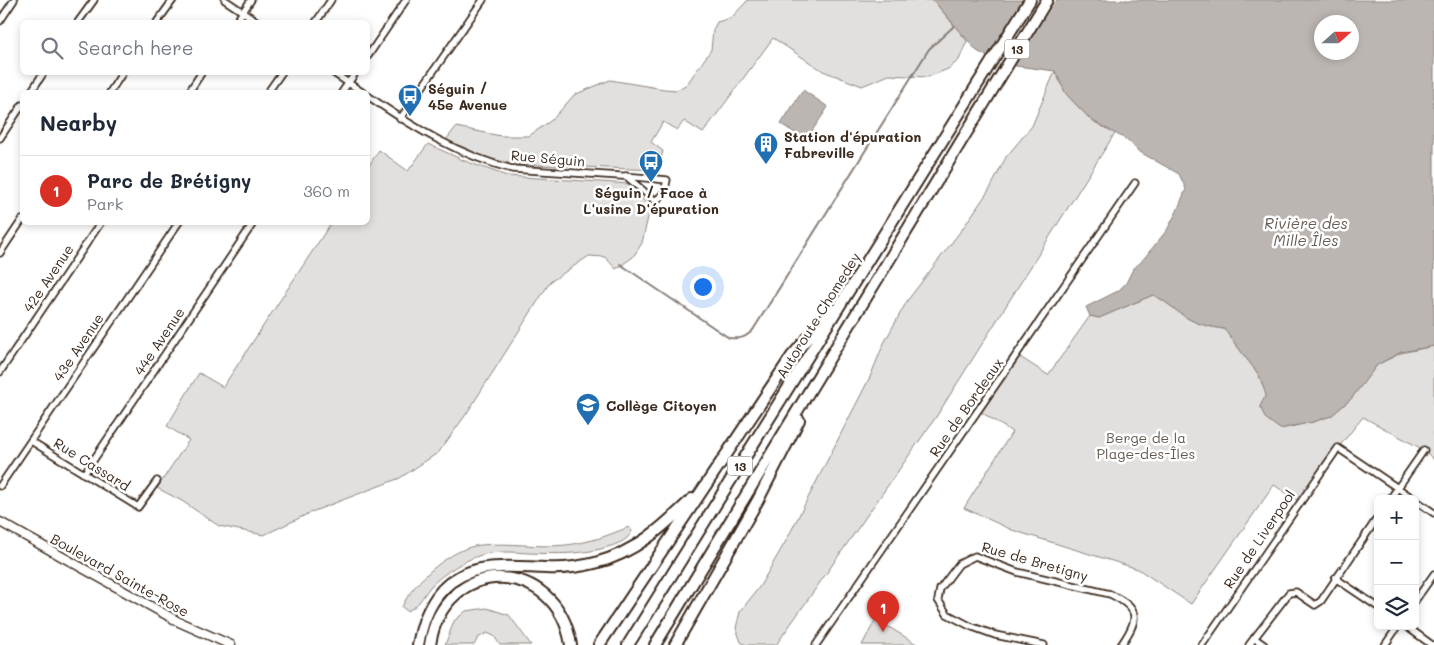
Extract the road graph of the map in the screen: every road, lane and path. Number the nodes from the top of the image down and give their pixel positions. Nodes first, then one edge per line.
1 (14, 0) edge
2 (94, 0) edge
3 (173, 0) edge
4 (225, 0) edge
5 (251, 0) edge
6 (331, 0) edge
7 (406, 0) edge
8 (483, 0) edge
9 (1030, 0) edge
10 (1047, 0) edge
11 (243, 12) junction
12 (79, 20) edge
13 (159, 20) edge
14 (237, 20) edge
15 (255, 20) edge
16 (317, 20) edge
17 (0, 21) edge
18 (370, 53) edge
19 (42, 75) edge
20 (121, 75) edge
21 (200, 75) edge
22 (280, 75) edge
23 (336, 75) edge
24 (354, 75) edge
25 (348, 84) junction
26 (32, 90) edge
27 (111, 90) edge
28 (190, 90) edge
29 (269, 90) edge
30 (344, 90) edge
31 (358, 90) edge
32 (370, 97) edge
33 (20, 108) edge
34 (400, 119) junction
35 (0, 138) edge
36 (626, 176) junction
37 (1136, 184) dead end
38 (20, 223) edge
39 (99, 225) edge
40 (176, 225) edge
41 (252, 225) edge
42 (0, 253) edge
43 (852, 287) junction
44 (833, 352) junction
45 (0, 372) edge
46 (31, 441) junction
47 (1424, 450) dead end
48 (84, 474) junction
49 (157, 480) dead end
50 (707, 484) junction
51 (0, 486) edge
52 (1398, 488) junction
53 (1393, 495) edge
54 (1409, 495) edge
55 (1419, 502) edge
56 (1434, 513) edge
57 (0, 522) edge
58 (1374, 523) edge
59 (1434, 574) edge
60 (1334, 578) junction
61 (1419, 595) edge
62 (1374, 604) edge
63 (1395, 630) edge
64 (1411, 630) edge
65 (1254, 638) junction
66 (231, 645) edge
67 (418, 645) edge
68 (430, 645) edge
69 (571, 645) edge
70 (599, 645) edge
71 (628, 645) edge
72 (655, 645) edge
73 (675, 645) edge
74 (816, 645) edge
75 (1044, 645) edge
76 (1120, 645) edge
77 (1202, 645) edge
78 (1249, 645) edge
79 (1264, 645) edge
80 (1384, 645) edge
81 (1432, 645) edge

1 - 17 street
2 - 12 street
3 - 13 street
4 - 11 street
5 - 11 street
6 - 16 street
7 - 18 street
8 - 34 street
9 - 43 highway, Autoroute Chomedey / 13
10 - 44 highway, 13
11 - 14 street
11 - 15 street
19 - 26 street
20 - 27 street
21 - 28 street
22 - 29 street
23 - 25 street
24 - 25 street
25 - 30 street
25 - 31 street
32 - 34 street, Rue Séguin
33 - 35 street
34 - 36 street, Rue Séguin
36 - 36 street, Rue Séguin
37 - 74 street, Rue de Bordeaux
38 - 42 street
39 - 45 street, 42e Avenue
40 - 46 street, 43e Avenue
41 - 48 street, 44e Avenue
43 - 50 highway
43 - 71 highway, Autoroute Chomedey / 13
44 - 72 highway, 13
44 - 73 highway
46 - 48 street, Rue Cassard
46 - 51 street, 43e Avenue
47 - 52 street
48 - 49 street, Rue Cassard
50 - 67 highway
50 - 70 highway
52 - 53 street
52 - 54 street
52 - 77 street, Rue de Liverpool
55 - 56 street
57 - 66 street, Boulevard Sainte-Rose
58 - 60 street
59 - 61 street
60 - 62 street
60 - 65 street
63 - 80 street
64 - 81 street
65 - 78 street
65 - 79 street
68 - 69 highway
75 - 76 street, Rue de Bretigny

